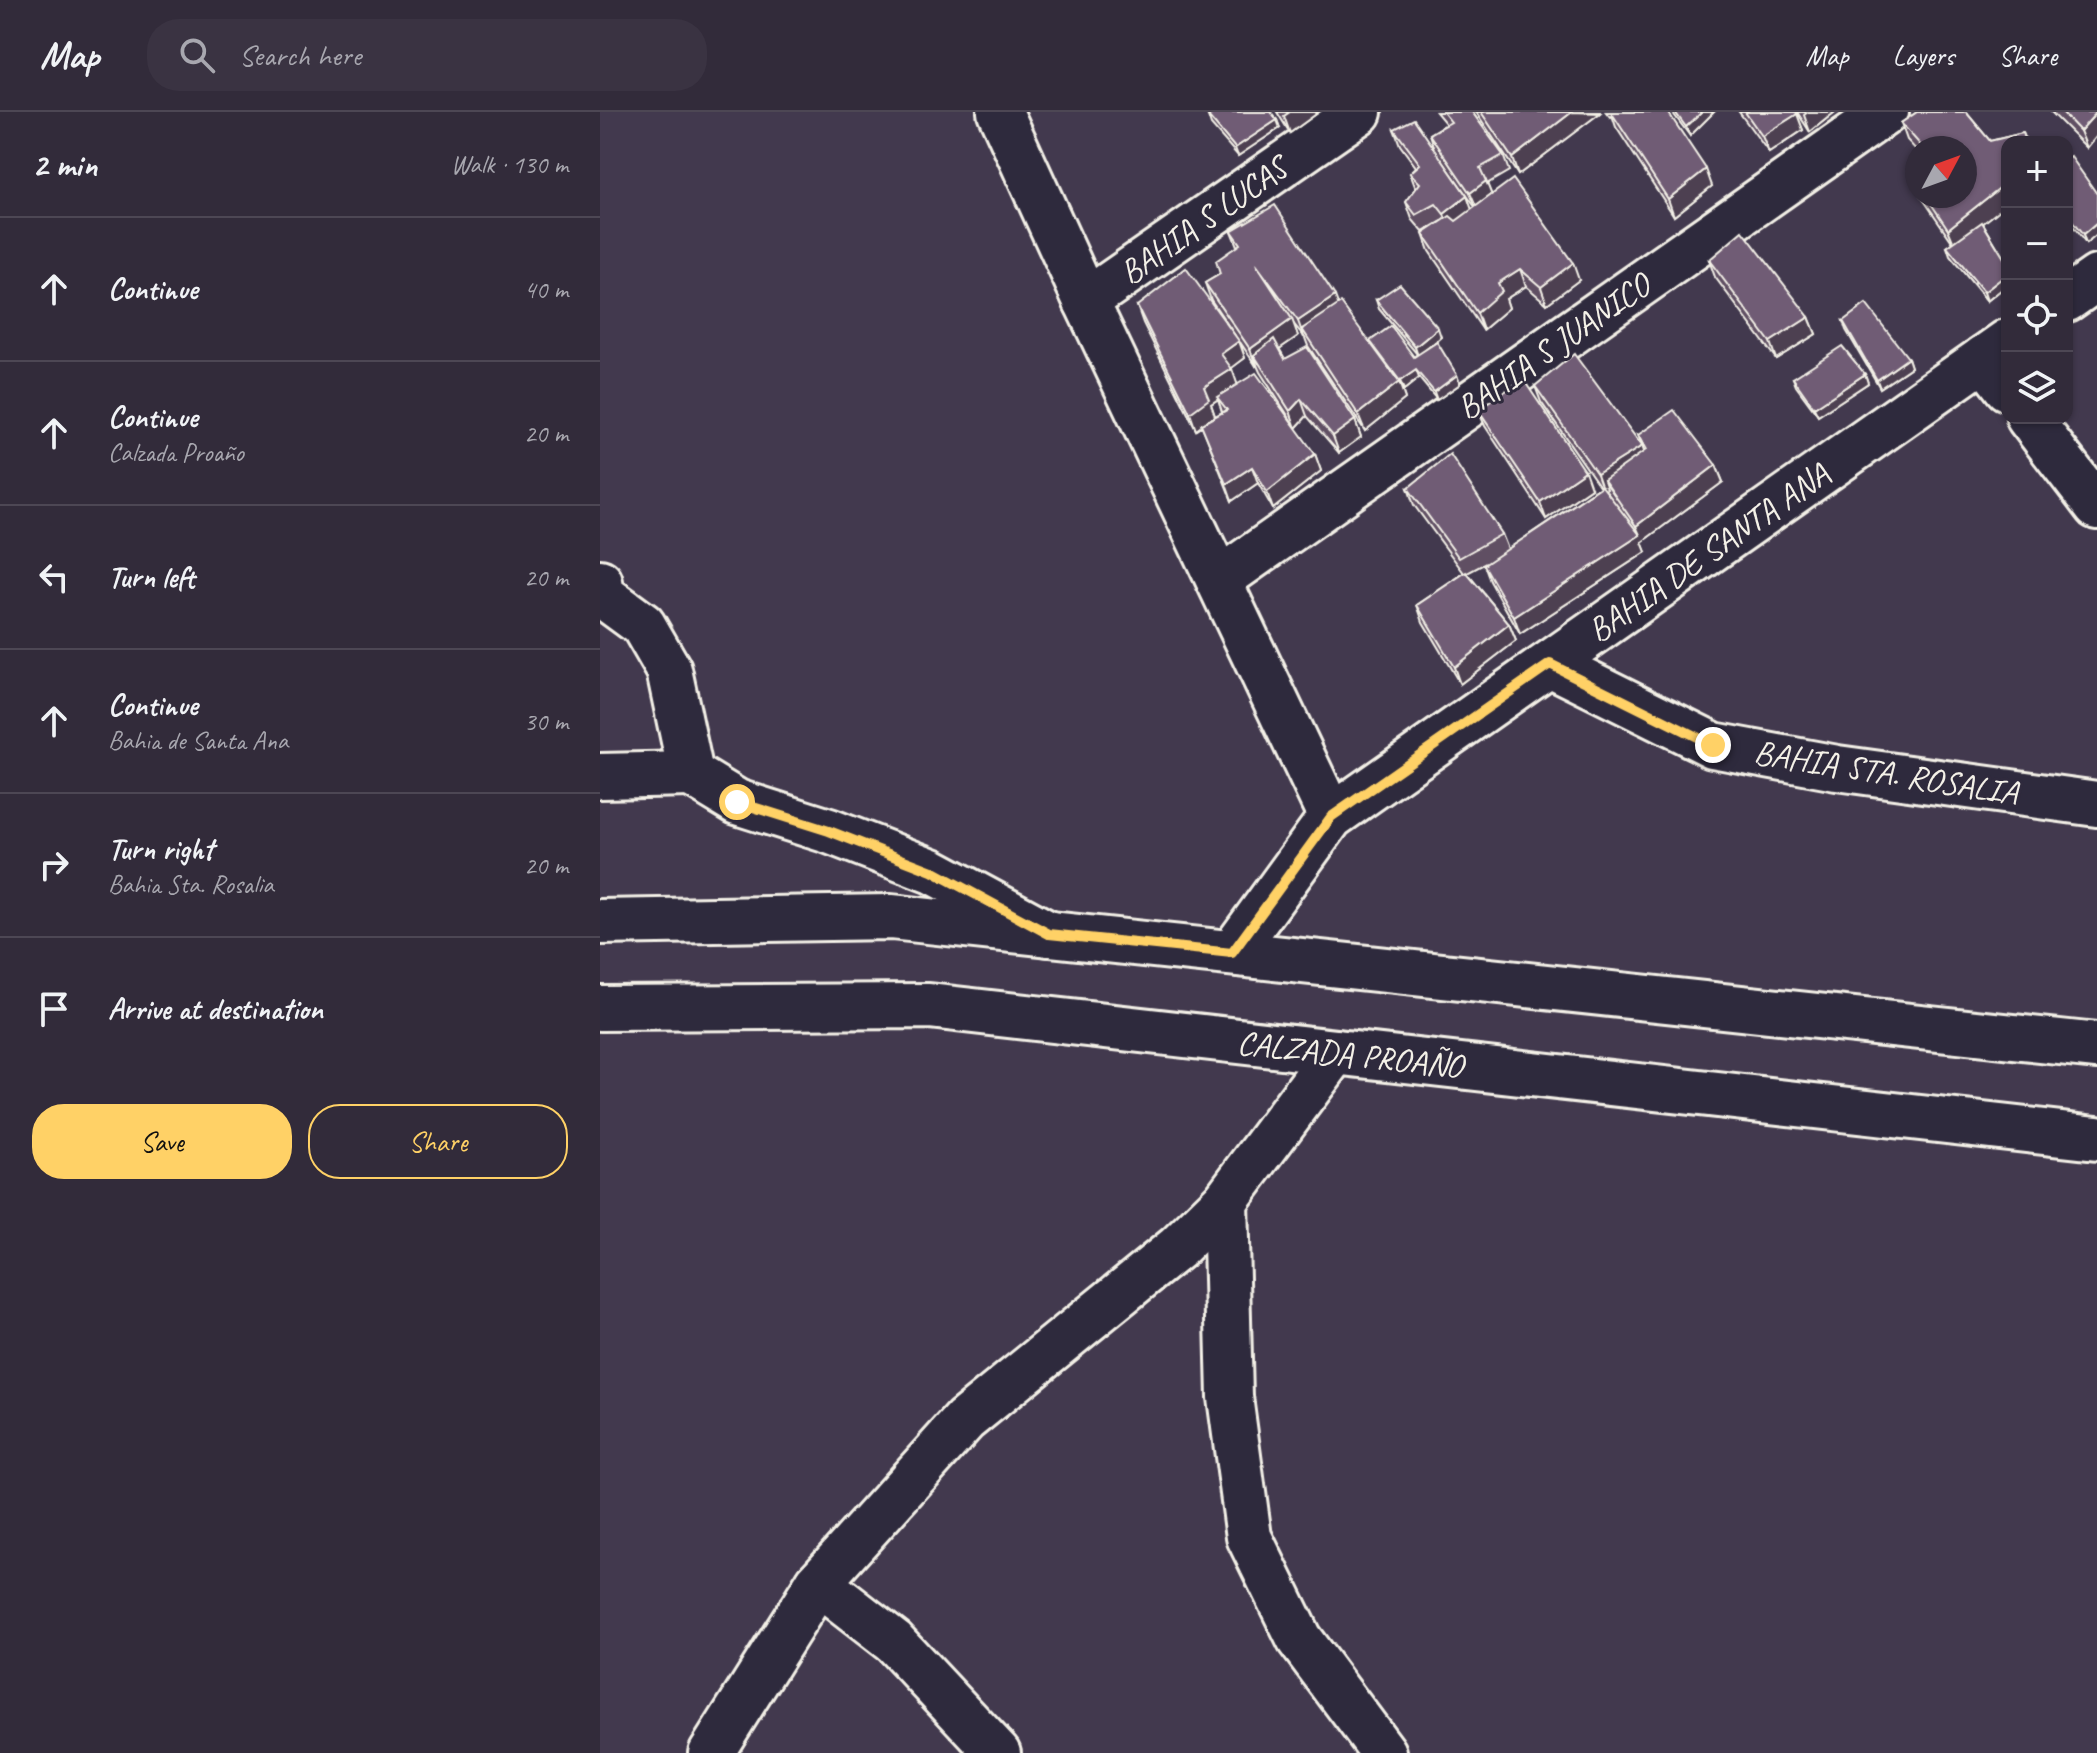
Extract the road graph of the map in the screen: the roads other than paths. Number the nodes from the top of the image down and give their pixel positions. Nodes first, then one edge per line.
1 (1000, 112) edge
2 (1359, 112) edge
3 (1886, 112) edge
4 (2097, 278) edge
5 (2073, 295) edge
6 (1086, 301) junction
7 (1999, 363) edge
8 (2034, 424) edge
9 (2097, 507) edge
10 (1219, 580) junction
11 (601, 591) edge
12 (1550, 664) junction
13 (691, 774) junction
14 (600, 776) edge
15 (2097, 804) edge
16 (1331, 817) junction
17 (600, 922) edge
18 (1049, 934) junction
19 (1232, 953) junction
20 (600, 1008) edge
21 (2097, 1046) edge
22 (1336, 1052) junction
23 (2097, 1138) edge
24 (1225, 1201) junction
25 (818, 1583) junction
26 (711, 1753) edge
27 (998, 1753) edge
28 (1384, 1753) edge

1 - 6 street
2 - 6 street, BAHIA S LUCAS
3 - 10 street, BAHIA S JUANICO
4 - 5 street
6 - 10 street
7 - 12 street, BAHIA DE SANTA ANA
8 - 9 street
10 - 16 street
11 - 13 street
12 - 15 street, BAHIA STA. ROSALIA
12 - 16 street, BAHIA DE SANTA ANA
13 - 14 street
13 - 18 street
16 - 19 street, BAHIA DE SANTA ANA
17 - 18 street
18 - 19 street
19 - 21 street
20 - 22 street, CALZADA PROAÑO
22 - 23 street, CALZADA PROAÑO
22 - 24 street
24 - 25 street
24 - 28 street
25 - 26 street
25 - 27 street

